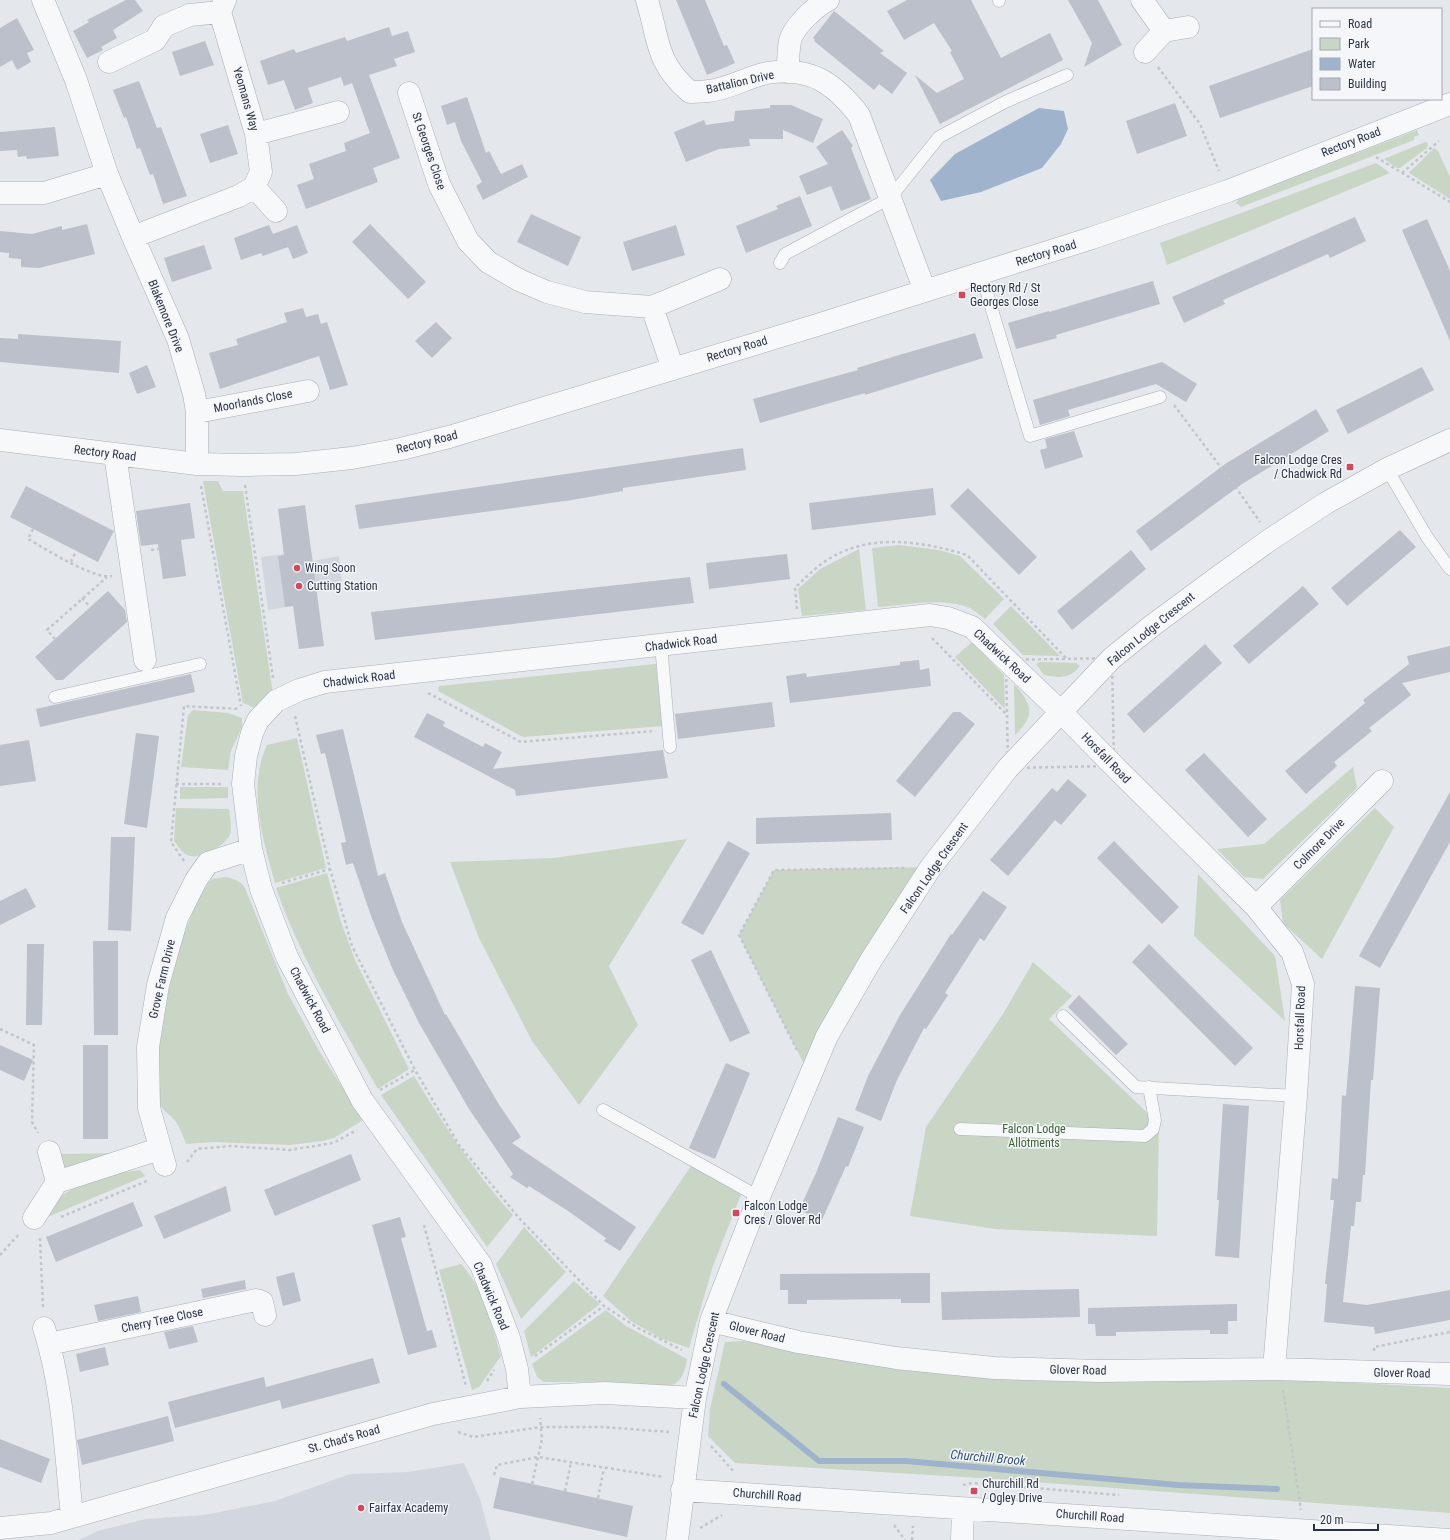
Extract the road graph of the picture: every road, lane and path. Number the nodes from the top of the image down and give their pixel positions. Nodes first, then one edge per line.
1 (647, 0) edge
2 (828, 0) edge
3 (1142, 0) edge
4 (44, 3) edge
5 (223, 6) edge
6 (1188, 27) dead end
7 (1164, 31) junction
8 (1145, 52) joint
9 (109, 62) dead end
10 (788, 72) junction
11 (1067, 75) dead end
12 (409, 93) dead end
13 (1449, 108) edge
14 (338, 112) dead end
15 (256, 134) junction
16 (1438, 141) dead end
17 (1376, 157) dead end
18 (1402, 173) junction
19 (107, 174) junction
20 (254, 187) junction
21 (1228, 190) junction
22 (0, 193) edge
23 (890, 198) junction
24 (1450, 202) edge
25 (276, 211) dead end
26 (132, 237) junction
27 (780, 263) dead end
28 (981, 273) junction
29 (720, 279) dead end
30 (926, 291) junction
31 (652, 307) junction
32 (672, 369) junction
33 (308, 391) dead end
34 (1160, 397) joint
35 (197, 412) junction
36 (0, 440) edge
37 (1450, 440) edge
38 (115, 454) junction
39 (197, 464) junction
40 (242, 465) junction
41 (1387, 469) junction
42 (33, 529) dead end
43 (1271, 538) junction
44 (76, 551) dead end
45 (71, 562) junction
46 (1450, 569) edge
47 (98, 575) dead end
48 (107, 577) dead end
49 (82, 598) junction
50 (90, 607) dead end
51 (911, 617) junction
52 (800, 629) junction
53 (55, 639) dead end
54 (661, 645) junction
55 (1066, 658) dead end
56 (200, 664) dead end
57 (146, 668) junction
58 (394, 674) junction
59 (55, 697) dead end
60 (276, 701) junction
61 (1061, 712) junction
62 (1007, 715) dead end
63 (668, 730) junction
64 (670, 747) dead end
65 (1382, 780) dead end
66 (176, 784) junction
67 (243, 784) junction
68 (251, 849) junction
69 (931, 867) junction
70 (330, 869) junction
71 (196, 880) junction
72 (261, 889) junction
73 (1256, 906) junction
74 (1063, 1016) dead end
75 (0, 1029) edge
76 (415, 1070) junction
77 (809, 1074) junction
78 (1150, 1088) junction
79 (1296, 1096) junction
80 (362, 1100) junction
81 (603, 1110) dead end
82 (376, 1119) junction
83 (960, 1129) dead end
84 (49, 1152) joint
85 (166, 1165) junction
86 (58, 1182) junction
87 (430, 1194) junction
88 (759, 1197) junction
89 (42, 1224) junction
90 (0, 1255) edge
91 (604, 1306) junction
92 (265, 1315) dead end
93 (711, 1320) junction
94 (1450, 1332) edge
95 (46, 1336) junction
96 (511, 1345) junction
97 (704, 1358) junction
98 (517, 1369) junction
99 (1274, 1369) junction
100 (1376, 1373) junction
101 (1450, 1374) edge
102 (529, 1396) junction
103 (695, 1398) junction
104 (471, 1406) junction
105 (541, 1426) junction
106 (451, 1430) dead end
107 (689, 1443) junction
108 (538, 1457) junction
109 (571, 1462) junction
110 (604, 1468) junction
111 (494, 1475) dead end
112 (737, 1475) dead end
113 (532, 1484) dead end
114 (675, 1484) junction
115 (565, 1491) dead end
116 (598, 1498) dead end
117 (963, 1509) junction
118 (72, 1517) junction
119 (894, 1525) dead end
120 (913, 1525) dead end
121 (0, 1528) edge
122 (1303, 1530) junction
123 (1270, 1534) edge
124 (677, 1540) edge
125 (905, 1540) edge
126 (912, 1540) edge
127 (962, 1540) edge
128 (1450, 1540) edge

1 - 10 street, Battalion Drive
2 - 10 street
3 - 7 street
4 - 19 street, Blakemore Drive
5 - 9 street, Yeomans Way
5 - 15 street, Yeomans Way
6 - 7 street
7 - 8 street
8 - 21 path
10 - 23 street, Battalion Drive
11 - 23 lane
12 - 31 street, St Georges Close
13 - 21 street, Rectory Road
14 - 15 street
15 - 20 street, Yeomans Way
16 - 18 path
17 - 18 path
18 - 24 path
19 - 22 street
19 - 26 street, Blakemore Drive
20 - 25 street
20 - 26 street
21 - 28 street, Rectory Road
23 - 27 lane
23 - 30 street, Battalion Drive
26 - 35 street, Blakemore Drive
28 - 30 street, Rectory Road
28 - 34 lane
29 - 31 street, St Georges Close
30 - 32 street, Rectory Road
31 - 32 street
32 - 40 street, Rectory Road
33 - 35 street, Moorlands Close
34 - 43 path
35 - 39 street, Blakemore Drive
36 - 38 street, Rectory Road
37 - 41 street, Falcon Lodge Crescent
38 - 39 street, Rectory Road
38 - 57 street
39 - 40 street, Rectory Road
39 - 66 path
40 - 60 path
41 - 43 street, Falcon Lodge Crescent
41 - 46 lane
42 - 45 path
43 - 61 street, Falcon Lodge Crescent
44 - 45 path
45 - 47 path
48 - 49 path
49 - 50 path
49 - 53 path
51 - 52 street, Chadwick Road
51 - 61 street, Chadwick Road
51 - 62 path
52 - 54 street, Chadwick Road
52 - 55 path
54 - 58 street, Chadwick Road
54 - 63 lane
56 - 57 lane
57 - 59 lane
58 - 60 street, Chadwick Road
58 - 63 path
60 - 67 street, Chadwick Road
60 - 70 path
61 - 69 street, Falcon Lodge Crescent
61 - 73 street, Horsfall Road
63 - 64 lane
65 - 73 street, Colmore Drive
66 - 67 path
66 - 71 path
67 - 68 street, Chadwick Road
68 - 71 street, Grove Farm Drive
68 - 72 street, Chadwick Road
69 - 77 street, Falcon Lodge Crescent
69 - 77 path
70 - 72 path
70 - 76 path
71 - 85 street, Grove Farm Drive
72 - 80 street, Chadwick Road
73 - 79 street, Horsfall Road
74 - 78 lane
75 - 84 path
76 - 80 path
76 - 91 path
77 - 88 street, Falcon Lodge Crescent
78 - 79 lane
78 - 83 lane
79 - 99 street, Horsfall Road
80 - 82 street, Chadwick Road
81 - 88 lane
82 - 85 path
82 - 87 street, Chadwick Road
84 - 86 street
85 - 86 street
85 - 89 path
86 - 89 street
87 - 96 street, Chadwick Road
87 - 104 path
88 - 93 street, Falcon Lodge Crescent
89 - 90 path
89 - 95 path
91 - 97 path
91 - 98 path
92 - 95 street, Cherry Tree Close
93 - 97 street, Falcon Lodge Crescent
93 - 99 street, Glover Road
94 - 100 path
95 - 118 street
96 - 98 street, Chadwick Road
96 - 104 path
97 - 103 street, Falcon Lodge Crescent
98 - 102 street, Chadwick Road
99 - 100 street, Glover Road
99 - 122 path
100 - 101 street, Glover Road
102 - 103 street, St. Chad's Road
102 - 104 street, St. Chad's Road
102 - 105 path
103 - 107 street, Falcon Lodge Crescent
104 - 118 street, St. Chad's Road
105 - 106 path
105 - 107 path
105 - 108 path
107 - 112 path
107 - 114 street, Falcon Lodge Crescent
108 - 109 path
108 - 111 path
108 - 113 path
109 - 110 path
109 - 115 path
110 - 114 path
110 - 116 path
114 - 117 street, Churchill Road
114 - 124 street, Falcon Lodge Crescent
117 - 123 street, Churchill Road
117 - 127 street
118 - 121 street, St. Chad's Road
119 - 125 path
120 - 126 path
122 - 123 street, Churchill Road
122 - 128 street, Churchill Road

